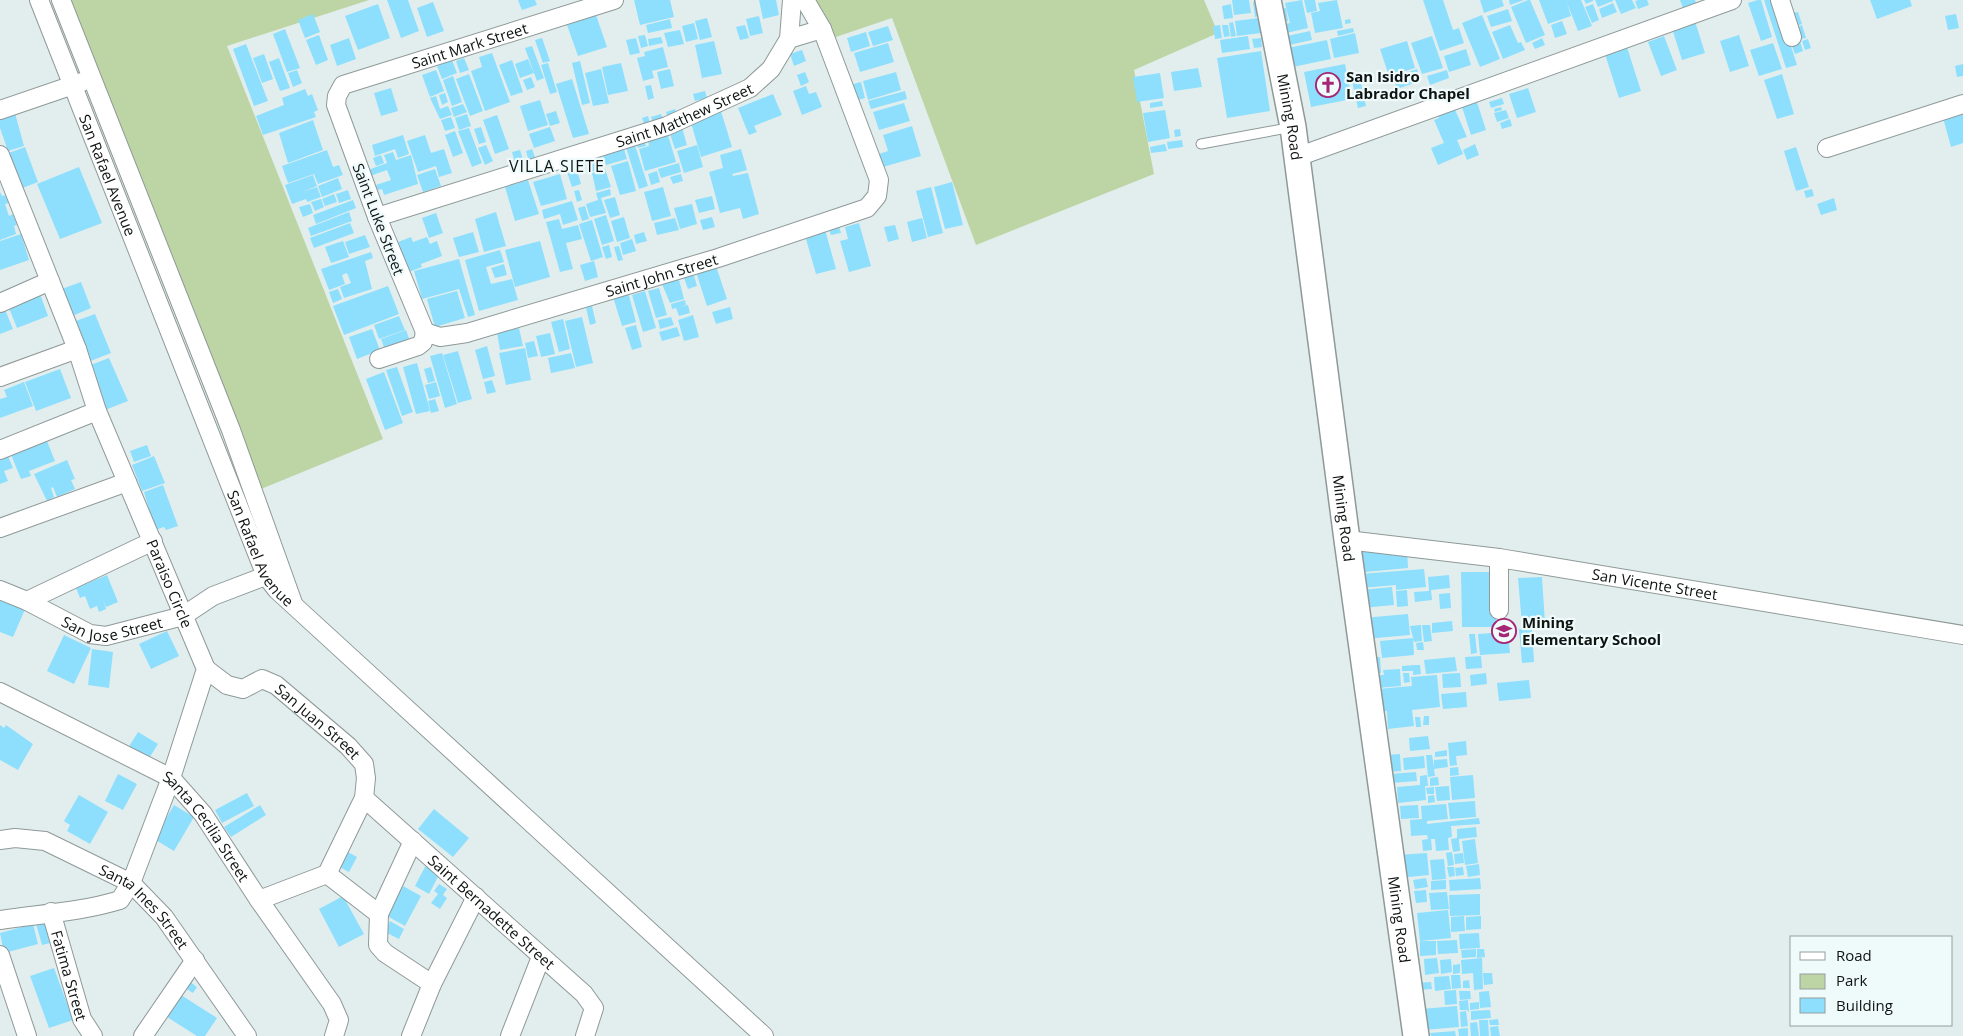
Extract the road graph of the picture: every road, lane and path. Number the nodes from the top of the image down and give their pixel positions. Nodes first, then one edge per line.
1 (39, 0) edge
2 (61, 0) edge
3 (614, 0) edge
4 (792, 0) edge
5 (805, 0) edge
6 (1268, 0) edge
7 (1732, 0) edge
8 (1780, 0) edge
9 (822, 30) junction
10 (1792, 36) dead end
11 (789, 39) junction
12 (92, 78) junction
13 (72, 86) junction
14 (336, 104) joint
15 (1963, 104) edge
16 (0, 110) edge
17 (1293, 127) junction
18 (1201, 144) dead end
19 (1827, 148) dead end
20 (0, 155) edge
21 (1297, 157) junction
22 (377, 217) junction
23 (164, 262) junction
24 (145, 268) junction
25 (50, 281) junction
26 (0, 303) edge
27 (425, 332) junction
28 (77, 349) junction
29 (378, 359) dead end
30 (0, 377) edge
31 (97, 411) junction
32 (231, 430) junction
33 (211, 437) junction
34 (0, 450) edge
35 (127, 482) junction
36 (0, 528) edge
37 (1347, 540) junction
38 (153, 541) junction
39 (1499, 558) junction
40 (274, 573) junction
41 (0, 590) edge
42 (27, 601) junction
43 (1499, 610) dead end
44 (183, 616) junction
45 (1963, 635) edge
46 (206, 669) junction
47 (0, 692) edge
48 (171, 778) junction
49 (364, 798) junction
50 (0, 840) edge
51 (413, 841) junction
52 (327, 874) junction
53 (131, 883) junction
54 (476, 897) junction
55 (259, 900) junction
56 (51, 912) junction
57 (379, 914) junction
58 (0, 920) edge
59 (0, 955) edge
60 (541, 957) junction
61 (195, 960) junction
62 (432, 984) junction
63 (238, 1031) edge
64 (27, 1036) edge
65 (93, 1036) edge
66 (143, 1036) edge
67 (334, 1036) edge
68 (411, 1036) edge
69 (510, 1036) edge
70 (585, 1036) edge
71 (764, 1036) edge
72 (1416, 1036) edge

1 - 13 street, San Rafael Avenue
2 - 12 street, San Rafael Avenue
3 - 14 street, Saint Mark Street
4 - 11 street, Saint Matthew Street
5 - 9 street
6 - 17 street, Mining Road
7 - 21 street
8 - 10 street
9 - 11 street
9 - 27 street, Saint John Street
11 - 22 street, Saint Matthew Street
12 - 13 street
12 - 23 street, San Rafael Avenue
13 - 16 street
13 - 24 street, San Rafael Avenue
14 - 22 street, Saint Luke Street
15 - 19 street
17 - 18 lane
17 - 21 street, Mining Road
20 - 25 street, Paraiso Circle
21 - 37 street, Mining Road
22 - 27 street, Saint Luke Street
23 - 24 street
23 - 32 street, San Rafael Avenue
24 - 33 street, San Rafael Avenue
25 - 26 street
25 - 28 street, Paraiso Circle
27 - 29 street
28 - 30 street
28 - 31 street, Paraiso Circle
31 - 34 street
31 - 35 street, Paraiso Circle
32 - 33 street
32 - 40 street, San Rafael Avenue
33 - 40 street, San Rafael Avenue
35 - 36 street
35 - 38 street, Paraiso Circle
37 - 39 street, San Vicente Street
37 - 72 street, Mining Road
38 - 42 street
38 - 44 street, Paraiso Circle
39 - 43 street
39 - 45 street, San Vicente Street
40 - 44 street, San Jose Street
40 - 71 street, San Rafael Avenue
41 - 42 street, San Jose Street
42 - 44 street, San Jose Street
44 - 46 street, Paraiso Circle
46 - 48 street
46 - 49 street, San Juan Street
47 - 48 street, Santa Cecilia Street
48 - 53 street
48 - 55 street, Santa Cecilia Street
49 - 51 street, Saint Bernadette Street
49 - 52 street, San Juan Street
50 - 53 street, Santa Ines Street
51 - 54 street, Saint Bernadette Street
51 - 57 street
52 - 55 street
52 - 57 street
53 - 56 street
53 - 61 street, Santa Ines Street
54 - 60 street, Saint Bernadette Street
54 - 62 street
55 - 67 street, Santa Cecilia Street
56 - 58 street
56 - 65 street, Fatima Street
57 - 62 street
59 - 64 street
60 - 69 street
60 - 70 street, Saint Bernadette Street
61 - 63 street, Santa Ines Street
61 - 66 street
62 - 68 street

